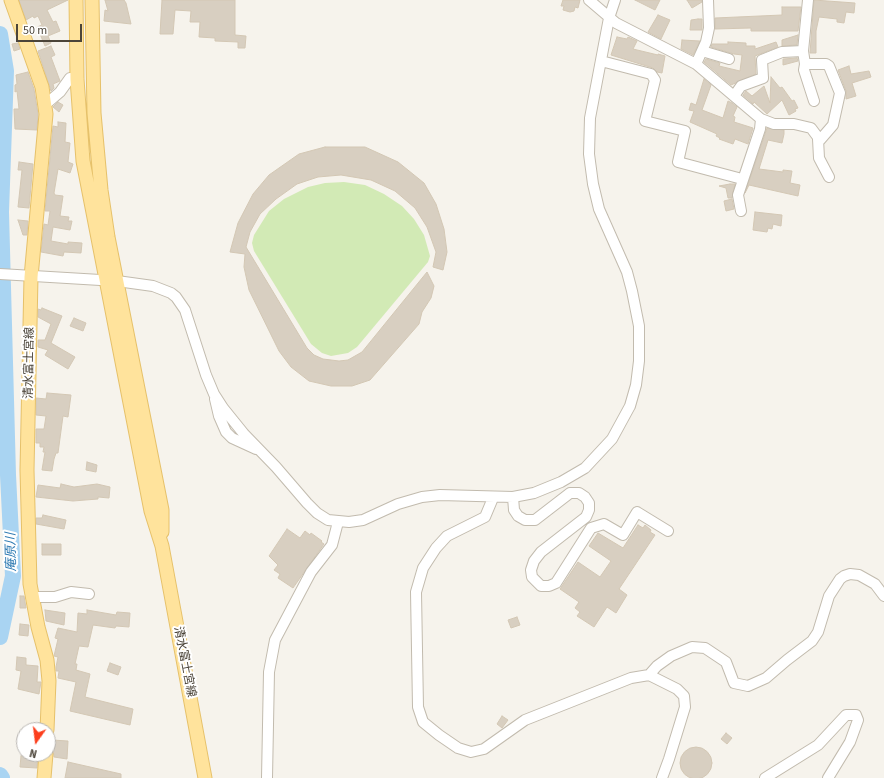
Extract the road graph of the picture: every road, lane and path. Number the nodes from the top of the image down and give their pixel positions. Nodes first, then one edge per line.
1 (11, 0) edge
2 (76, 0) edge
3 (92, 0) edge
4 (590, 0) edge
5 (615, 0) edge
6 (708, 0) edge
7 (808, 0) edge
8 (609, 18) junction
9 (803, 51) junction
10 (702, 52) junction
11 (730, 59) dead end
12 (601, 61) junction
13 (696, 64) junction
14 (805, 64) junction
15 (77, 79) junction
16 (734, 96) junction
17 (814, 101) dead end
18 (46, 104) junction
19 (760, 119) junction
20 (820, 140) junction
21 (829, 176) dead end
22 (742, 179) junction
23 (741, 212) dead end
24 (0, 274) edge
25 (32, 277) junction
26 (111, 281) junction
27 (513, 497) junction
28 (493, 498) junction
29 (338, 522) junction
30 (668, 531) dead end
31 (89, 594) dead end
32 (884, 596) edge
33 (32, 597) junction
34 (648, 675) junction
35 (47, 722) edge
36 (45, 762) edge
37 (44, 778) edge
38 (206, 778) edge
39 (267, 778) edge
40 (271, 778) edge
41 (275, 778) edge
42 (662, 778) edge
43 (765, 778) edge
44 (828, 778) edge

1 - 18 main road, 清水富士宮線
2 - 15 main road, 清水富士宮線
3 - 26 main road, 清水富士宮線
4 - 8 street
5 - 8 street
6 - 10 street
7 - 9 street
8 - 12 street
8 - 13 street
9 - 14 street
9 - 16 street
10 - 11 street
10 - 13 street
12 - 22 street
12 - 27 street
13 - 16 street
14 - 17 street
14 - 20 street
15 - 18 street
15 - 26 main road, 清水富士宮線
16 - 19 street
18 - 25 main road, 清水富士宮線
19 - 20 street
19 - 22 street
20 - 21 street
22 - 23 street
24 - 25 street
25 - 26 street
25 - 33 main road, 清水富士宮線
26 - 29 street
26 - 38 main road, 清水富士宮線
27 - 28 street
27 - 30 street
28 - 29 street
28 - 34 street
29 - 39 street
31 - 33 street
32 - 34 street
33 - 35 main road, 清水富士宮線
34 - 42 street
36 - 37 main road
40 - 41 street
43 - 44 street

